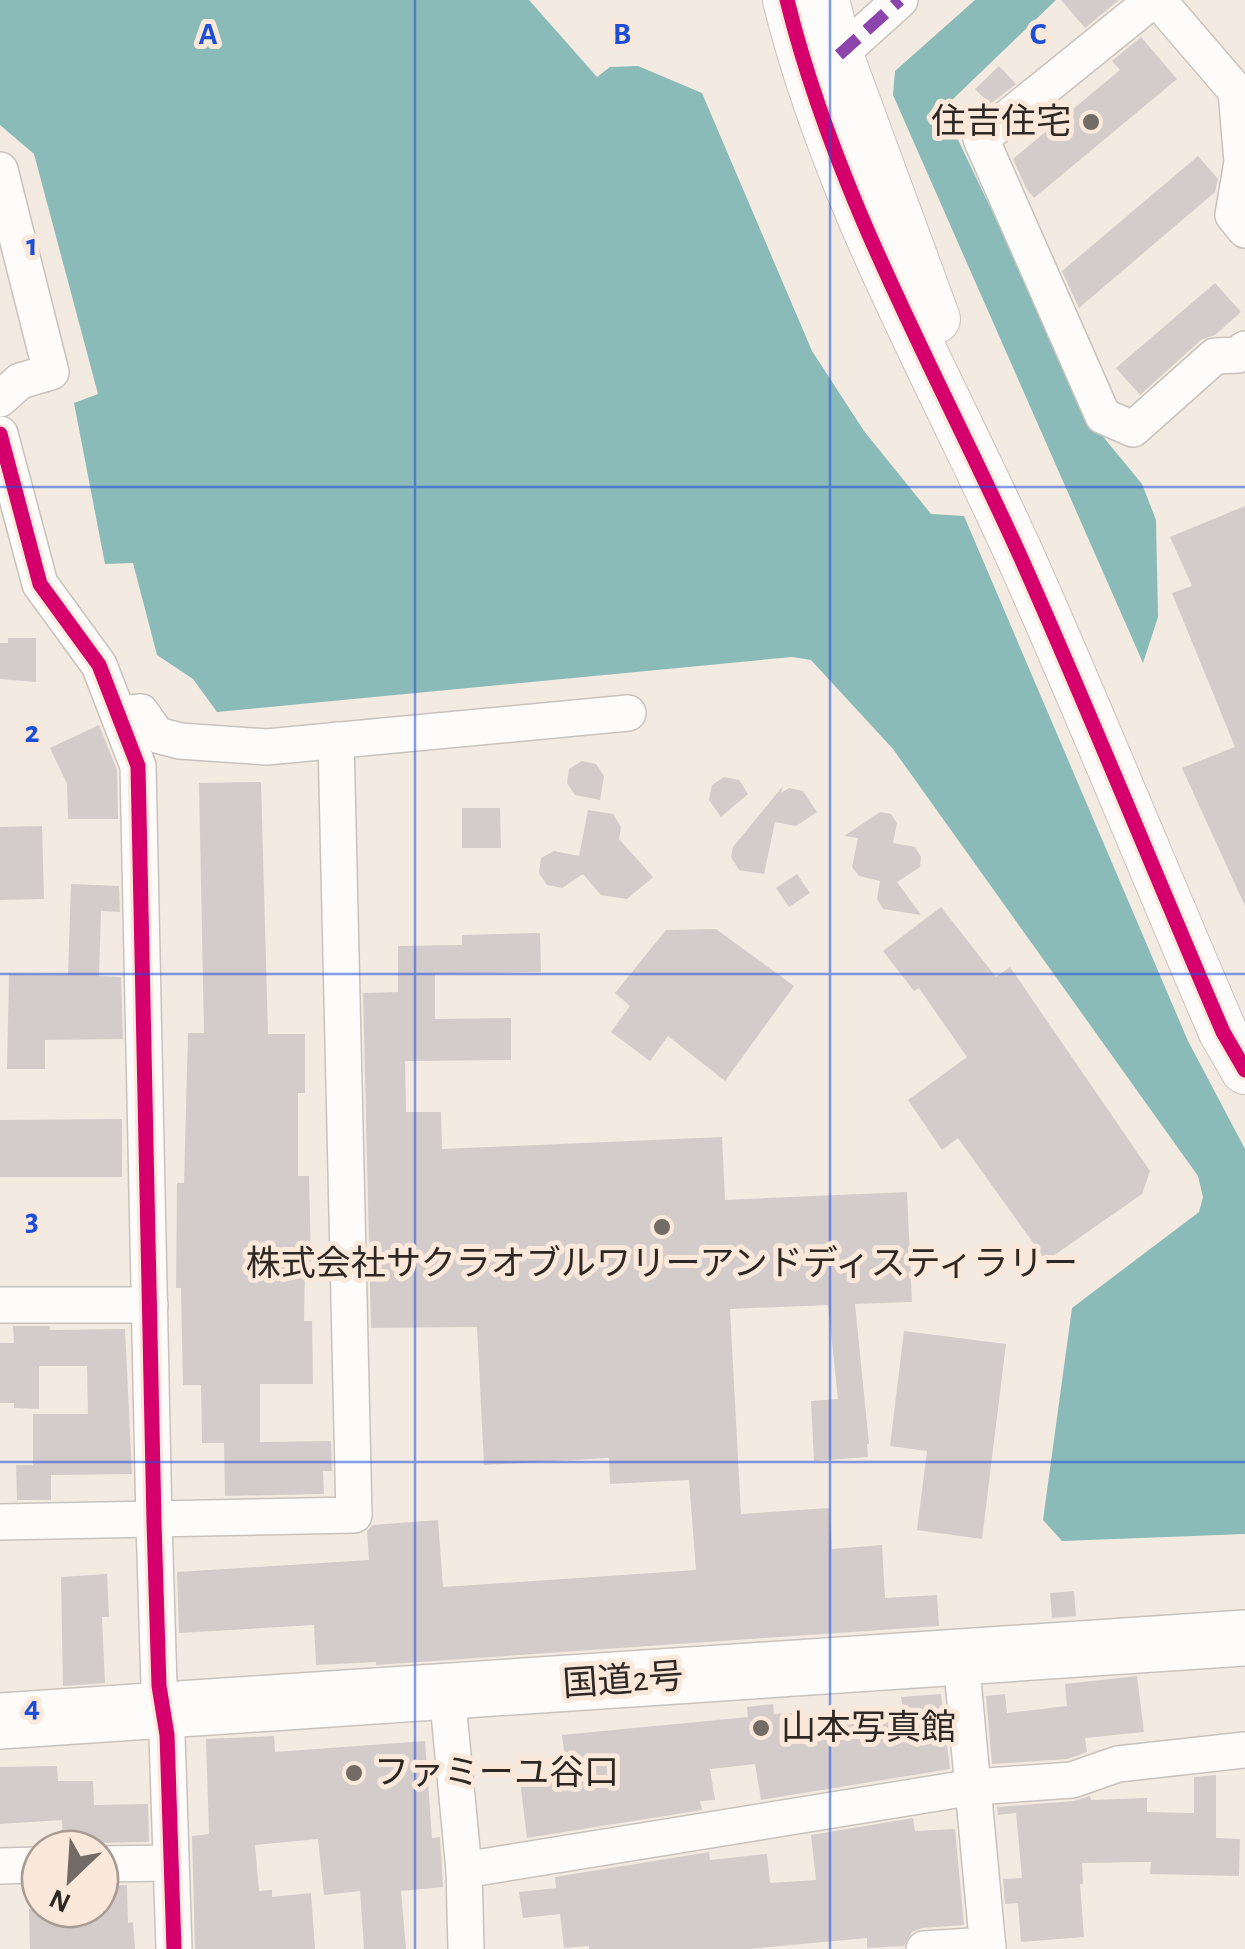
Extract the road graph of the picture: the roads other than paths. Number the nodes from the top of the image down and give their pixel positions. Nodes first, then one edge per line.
1 (788, 0) edge
2 (825, 0) edge
3 (900, 0) edge
4 (1156, 0) edge
5 (839, 55) junction
6 (0, 170) edge
7 (1245, 230) edge
8 (1243, 356) edge
9 (0, 399) edge
10 (0, 434) edge
11 (1020, 558) junction
12 (628, 713) dead end
13 (118, 714) junction
14 (336, 740) junction
15 (1238, 1044) edge
16 (0, 1305) edge
17 (150, 1305) junction
18 (0, 1522) edge
19 (154, 1522) junction
20 (1245, 1638) edge
21 (960, 1658) junction
22 (447, 1692) junction
23 (161, 1710) junction
24 (0, 1721) edge
25 (1245, 1750) edge
26 (974, 1787) junction
27 (170, 1863) junction
28 (120, 1864) edge
29 (464, 1870) junction
30 (988, 1947) edge
31 (174, 1949) edge
32 (466, 1949) edge
33 (924, 1949) edge

1 - 11 street
2 - 5 street
3 - 5 street
4 - 7 street
4 - 8 street
5 - 11 street
6 - 9 street
10 - 13 street
11 - 15 street
12 - 14 street
13 - 14 street
13 - 17 street
14 - 19 street
16 - 17 street
17 - 19 street
18 - 19 street
19 - 23 street
20 - 21 highway, 国道2号
21 - 22 highway, 国道2号
21 - 26 street
22 - 23 highway, 国道2号
22 - 29 street
23 - 24 highway, 国道2号
23 - 27 street
25 - 26 street
26 - 29 street
26 - 30 street
27 - 28 street
27 - 31 street
29 - 32 street
30 - 33 street

